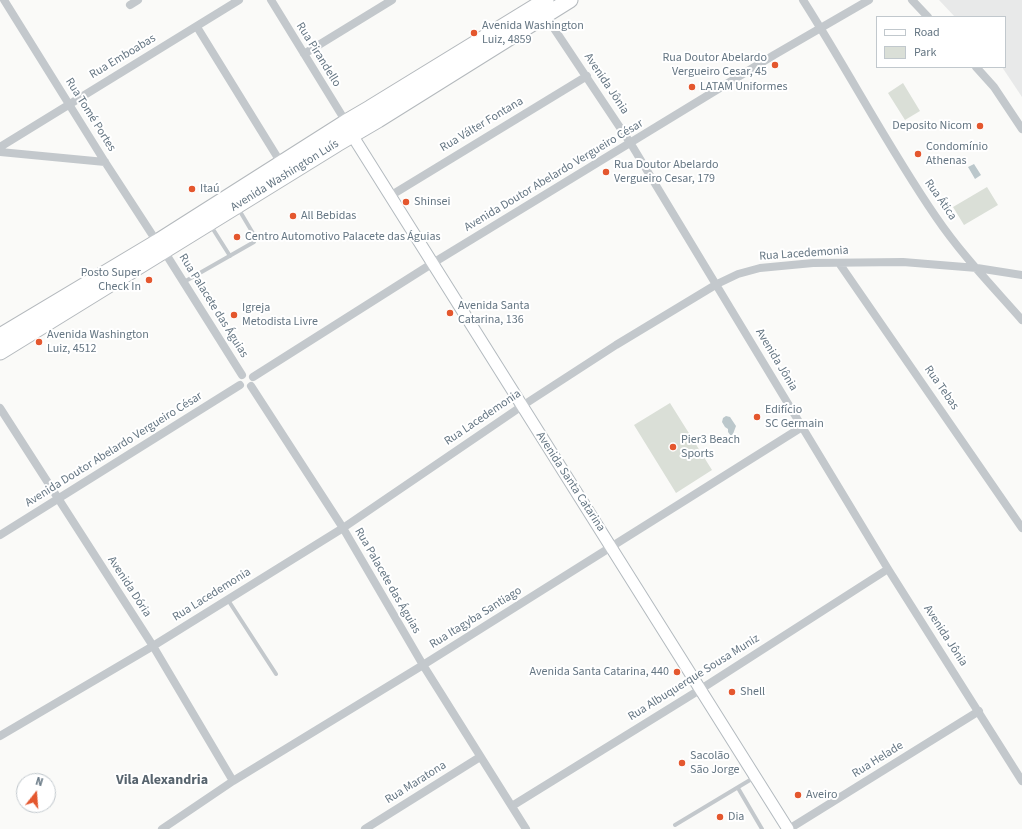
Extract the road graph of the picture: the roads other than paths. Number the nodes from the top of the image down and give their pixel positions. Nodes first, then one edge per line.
1 (4, 0) edge
2 (138, 0) edge
3 (239, 0) edge
4 (271, 0) edge
5 (392, 0) edge
6 (570, 0) edge
7 (803, 0) edge
8 (869, 0) edge
9 (912, 0) edge
10 (130, 4) dead end
11 (542, 5) edge
12 (927, 16) edge
13 (197, 27) junction
14 (821, 28) junction
15 (304, 54) junction
16 (977, 68) edge
17 (587, 76) junction
18 (70, 104) junction
19 (349, 128) junction
20 (1022, 128) edge
21 (631, 144) junction
22 (0, 147) edge
23 (0, 152) edge
24 (105, 162) junction
25 (281, 163) junction
26 (390, 196) junction
27 (237, 206) junction
28 (209, 223) junction
29 (160, 246) junction
30 (230, 256) junction
31 (433, 263) junction
32 (839, 263) junction
33 (977, 268) junction
34 (1022, 275) edge
35 (184, 282) junction
36 (717, 284) junction
37 (1022, 320) edge
38 (0, 336) edge
39 (0, 352) edge
40 (242, 375) junction
41 (253, 377) junction
42 (240, 385) junction
43 (251, 386) junction
44 (522, 406) junction
45 (0, 408) edge
46 (802, 427) junction
47 (58, 500) junction
48 (343, 528) junction
49 (1022, 528) edge
50 (0, 535) edge
51 (612, 547) junction
52 (888, 569) junction
53 (227, 600) junction
54 (152, 646) junction
55 (423, 665) junction
56 (276, 674) dead end
57 (701, 689) junction
58 (979, 712) junction
59 (0, 736) edge
60 (480, 757) junction
61 (755, 777) junction
62 (1022, 780) edge
63 (233, 781) junction
64 (738, 788) junction
65 (512, 806) junction
66 (676, 825) dead end
67 (162, 829) edge
68 (365, 829) edge
69 (526, 829) edge
70 (762, 829) edge
71 (789, 829) edge

1 - 18 street, Rua Tomé Portes
2 - 10 street
3 - 13 street, Rua Emboabas
4 - 15 street, Rua Pirandello
5 - 15 street
6 - 11 highway, Avenida Washington Luís
7 - 14 street, Rua Ática
8 - 14 street, Avenida Doutor Abelardo Vergueiro César
9 - 12 street
11 - 17 street, Avenida Jônia
11 - 19 highway, Avenida Washington Luís
13 - 18 street, Rua Emboabas
13 - 25 street
14 - 21 street, Avenida Doutor Abelardo Vergueiro César
14 - 33 street, Rua Ática
15 - 19 street, Rua Pirandello
16 - 20 street
17 - 21 street, Avenida Jônia
17 - 26 street, Rua Válter Fontana
18 - 22 street, Rua Emboabas
18 - 24 street, Rua Tomé Portes
19 - 25 highway, Avenida Washington Luís
19 - 26 street, Avenida Santa Catarina
19 - 27 highway, Avenida Washington Luís
21 - 31 street, Avenida Doutor Abelardo Vergueiro César
21 - 36 street, Avenida Jônia
23 - 24 street
24 - 29 street, Rua Tomé Portes
25 - 29 highway, Avenida Washington Luís
26 - 31 street, Avenida Santa Catarina
27 - 28 highway, Avenida Washington Luís
27 - 30 lane
28 - 29 highway, Avenida Washington Luís
28 - 30 lane
29 - 35 street, Rua Palacete das Águias
29 - 38 highway, Avenida Washington Luís
29 - 39 highway, Avenida Washington Luís
30 - 35 lane
31 - 41 street, Avenida Doutor Abelardo Vergueiro César
31 - 44 street, Avenida Santa Catarina
32 - 33 street, Rua Lacedemonia
32 - 36 street, Rua Lacedemonia
32 - 49 street, Rua Tebas
33 - 34 street, Rua Lacedemonia
33 - 37 street, Rua Ática
35 - 40 street, Rua Palacete das Águias
36 - 44 street, Rua Lacedemonia
36 - 46 street, Avenida Jônia
40 - 41 street
40 - 42 street
41 - 43 street
42 - 43 street
42 - 47 street, Avenida Doutor Abelardo Vergueiro César
43 - 48 street, Rua Palacete das Águias
44 - 48 street, Rua Lacedemonia
44 - 51 street, Avenida Santa Catarina
45 - 47 street, Avenida Dória
46 - 51 street, Rua Itagyba Santiago
46 - 52 street, Avenida Jônia
47 - 50 street, Avenida Doutor Abelardo Vergueiro César
47 - 54 street, Avenida Dória
48 - 53 street, Rua Lacedemonia
48 - 55 street, Rua Palacete das Águias
51 - 55 street, Rua Itagyba Santiago
51 - 57 street, Avenida Santa Catarina
52 - 57 street, Rua Albuquerque Sousa Muniz
52 - 58 street, Avenida Jônia
53 - 54 street, Rua Lacedemonia
53 - 56 lane
54 - 59 street, Rua Lacedemonia
54 - 63 street, Avenida Dória
55 - 60 street, Rua Palacete das Águias
55 - 63 street, Rua Itagyba Santiago
57 - 61 street, Avenida Santa Catarina
57 - 65 street, Rua Albuquerque Sousa Muniz
58 - 62 street, Avenida Jônia
58 - 71 street, Rua Helade
60 - 65 street, Rua Palacete das Águias
60 - 68 street, Rua Maratona
61 - 64 lane
61 - 71 street, Avenida Santa Catarina
63 - 67 street, Rua Itagyba Santiago
64 - 66 lane
64 - 70 lane
65 - 69 street, Rua Palacete das Águias

